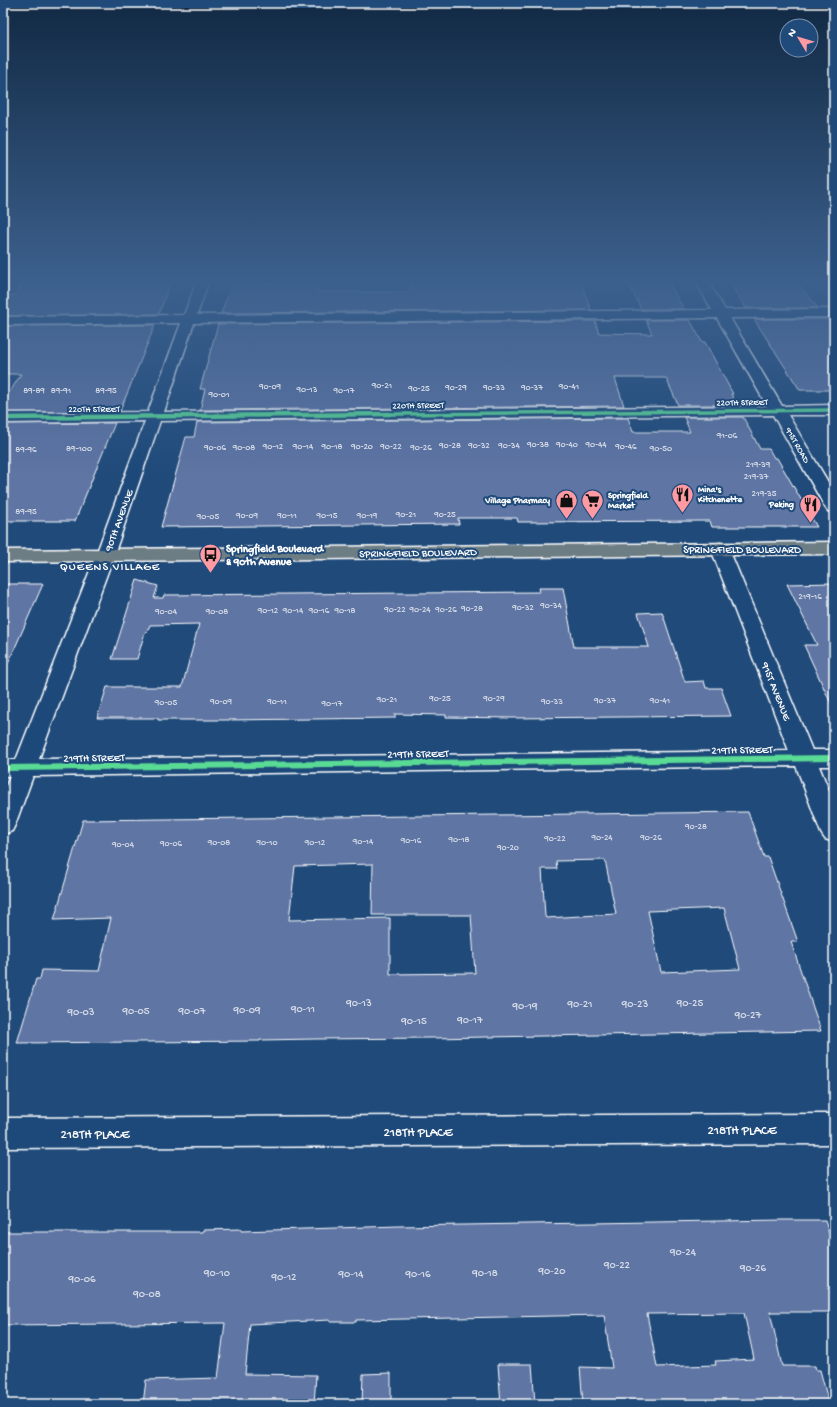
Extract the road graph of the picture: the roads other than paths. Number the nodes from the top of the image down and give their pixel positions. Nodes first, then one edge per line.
1 (180, 346) edge
2 (740, 346) edge
3 (834, 410) edge
4 (778, 411) junction
5 (154, 417) junction
6 (3, 418) edge
7 (834, 507) edge
8 (834, 548) edge
9 (720, 549) junction
10 (105, 555) junction
11 (3, 556) edge
12 (834, 758) edge
13 (804, 759) junction
14 (14, 768) edge
15 (3, 825) edge
16 (834, 833) edge
17 (834, 1129) edge
18 (3, 1133) edge

1 - 5 street, 90TH AVENUE
2 - 4 street, 91ST ROAD
3 - 4 street, 220TH STREET
4 - 5 street, 220TH STREET
4 - 7 street, 91ST ROAD
5 - 6 street, 220TH STREET
5 - 10 street, 90TH AVENUE
8 - 9 main road, SPRINGFIELD BOULEVARD
9 - 10 main road, SPRINGFIELD BOULEVARD
9 - 13 street, 91ST AVENUE
10 - 11 main road, SPRINGFIELD BOULEVARD
10 - 14 street, 90TH AVENUE
12 - 13 street, 219TH STREET
13 - 14 street, 219TH STREET
13 - 16 street, 91ST AVENUE
14 - 15 street, 90TH AVENUE
17 - 18 street, 218TH PLACE

